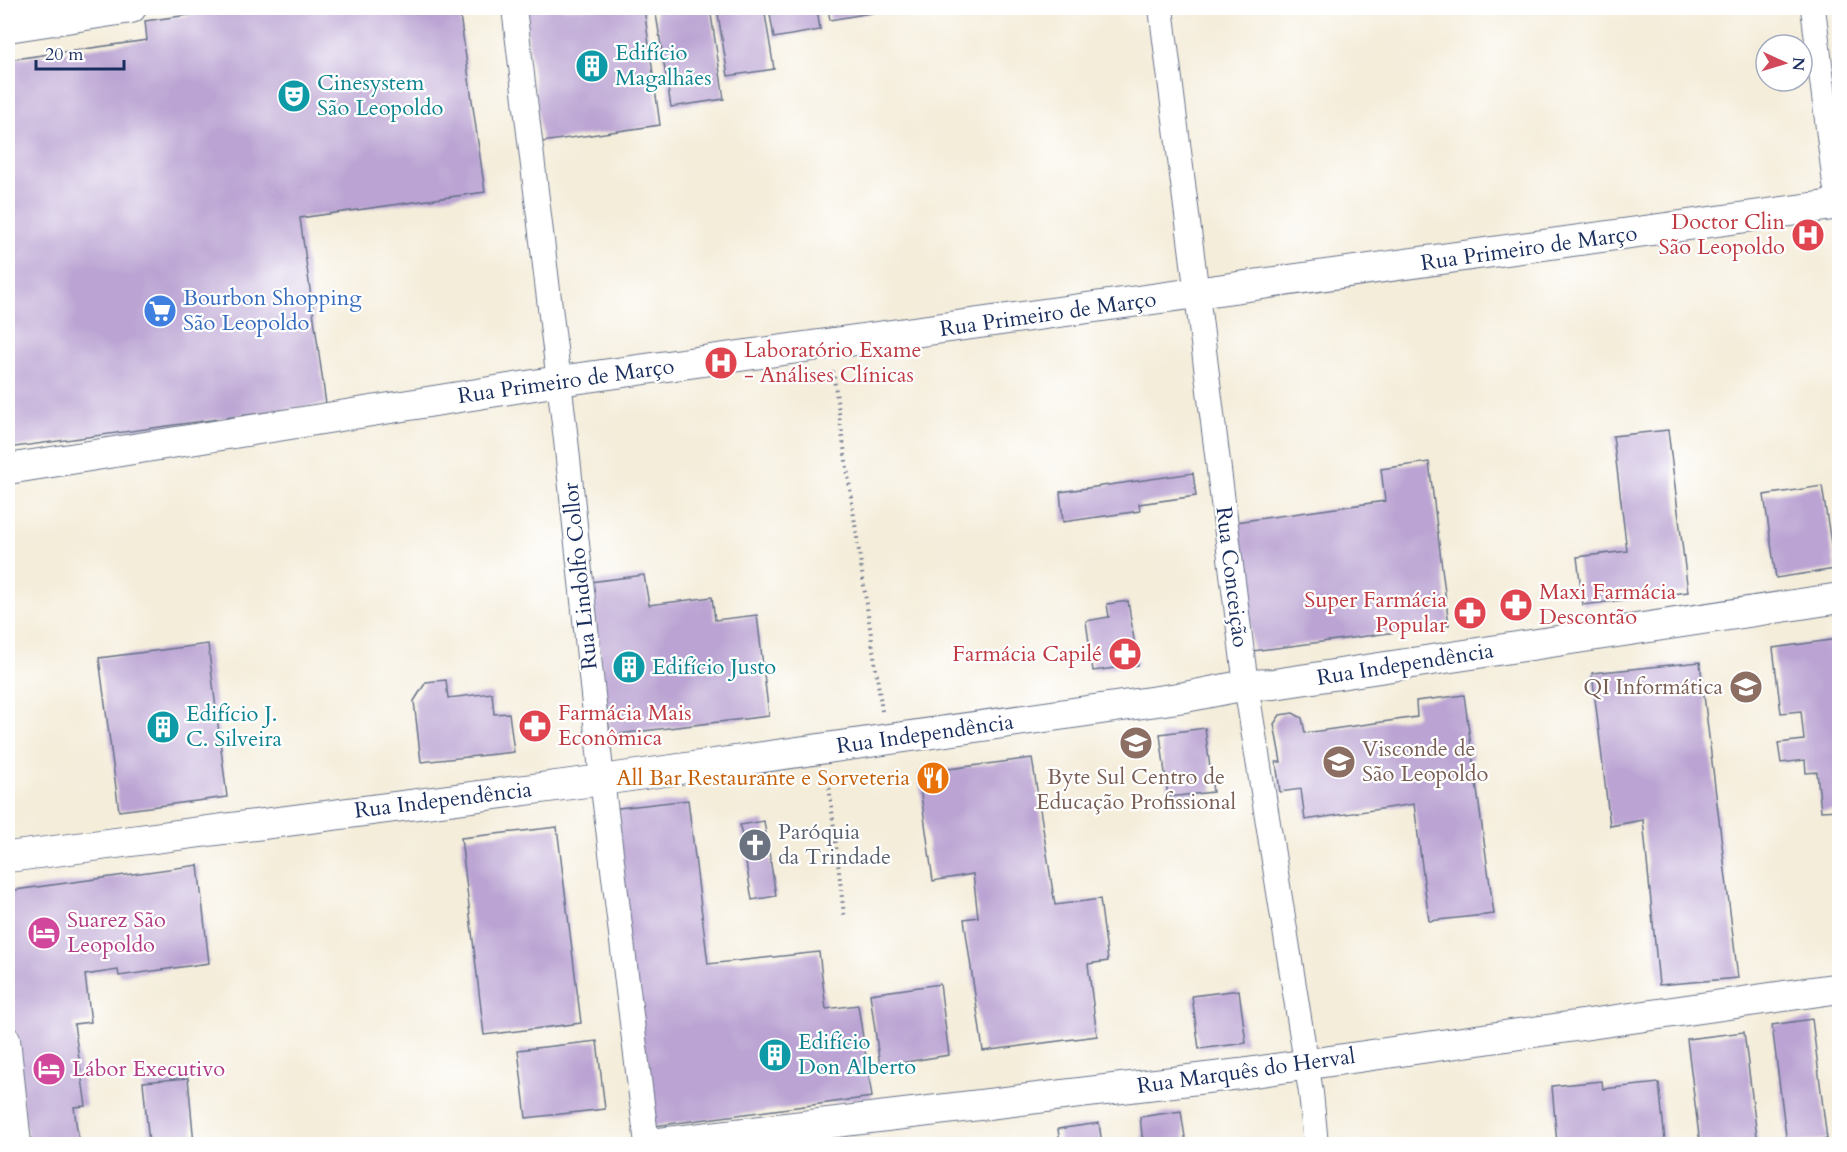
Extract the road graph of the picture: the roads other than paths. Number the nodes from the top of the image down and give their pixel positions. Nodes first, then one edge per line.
1 (131, 8) edge
2 (514, 8) edge
3 (1161, 8) edge
4 (1813, 8) edge
5 (8, 27) edge
6 (1839, 204) edge
7 (1196, 294) junction
8 (559, 381) junction
9 (8, 469) edge
10 (1839, 598) edge
11 (1246, 685) junction
12 (602, 780) junction
13 (8, 857) edge
14 (1839, 988) edge
15 (8, 1039) edge
16 (1305, 1064) junction
17 (19, 1144) edge
18 (649, 1144) edge
19 (1316, 1144) edge

1 - 5 street
2 - 8 street, Rua Lindolfo Collor
3 - 7 street, Rua Conceição
4 - 6 street
6 - 7 street, Rua Primeiro de Março
7 - 8 street, Rua Primeiro de Março
7 - 11 street, Rua Conceição
8 - 9 street, Rua Primeiro de Março
8 - 12 street, Rua Lindolfo Collor
10 - 11 street, Rua Independência
11 - 12 street, Rua Independência
11 - 16 street, Rua Conceição
12 - 13 street, Rua Independência
12 - 18 street, Rua Lindolfo Collor
14 - 16 street, Rua Marquês do Herval
15 - 17 street
16 - 18 street, Rua Marquês do Herval
16 - 19 street, Rua Conceição

